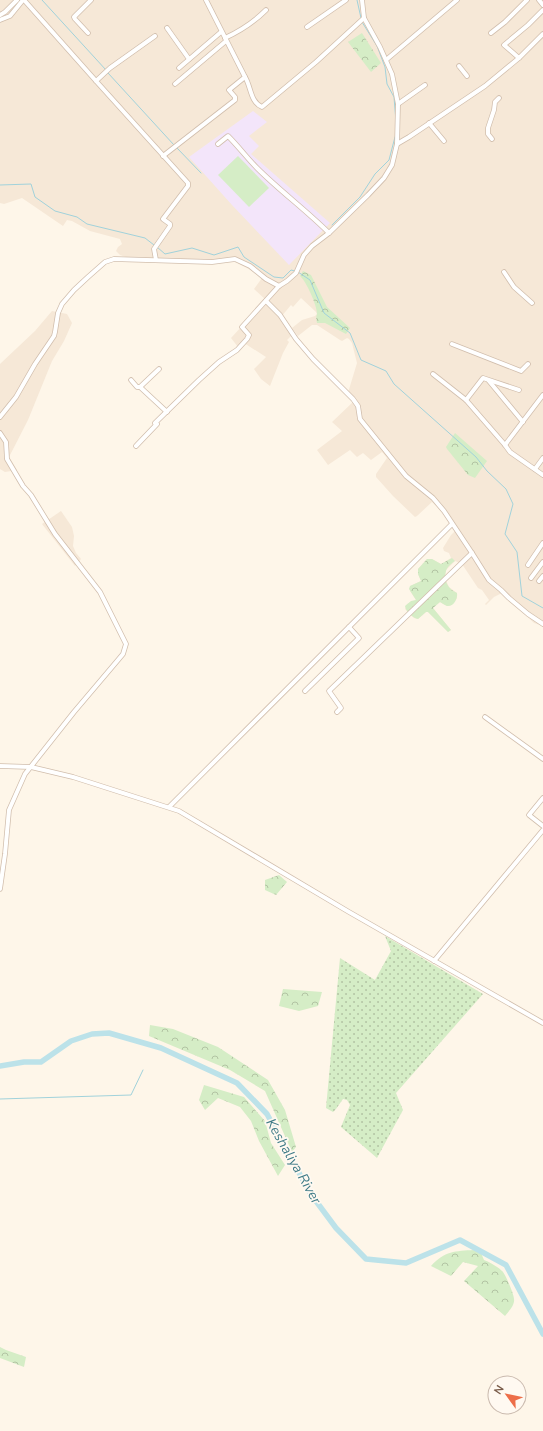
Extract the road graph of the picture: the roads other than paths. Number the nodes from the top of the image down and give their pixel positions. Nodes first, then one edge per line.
1 (17, 0) edge
2 (23, 0) edge
3 (91, 0) edge
4 (206, 0) edge
5 (346, 0) edge
6 (362, 0) edge
7 (457, 0) edge
8 (527, 0) edge
9 (539, 0) edge
10 (543, 4) edge
11 (266, 10) dead end
12 (543, 10) edge
13 (0, 15) edge
14 (364, 18) junction
15 (0, 20) edge
16 (307, 27) dead end
17 (167, 28) dead end
18 (221, 32) junction
19 (88, 33) dead end
20 (491, 33) dead end
21 (543, 34) edge
22 (155, 36) dead end
23 (225, 40) junction
24 (519, 58) junction
25 (189, 59) junction
26 (386, 60) junction
27 (459, 66) dead end
28 (179, 68) dead end
29 (467, 76) dead end
30 (245, 77) junction
31 (96, 82) junction
32 (175, 84) dead end
33 (425, 84) dead end
34 (499, 98) dead end
35 (398, 104) junction
36 (429, 124) junction
37 (492, 139) dead end
38 (444, 141) dead end
39 (218, 144) dead end
40 (397, 144) junction
41 (163, 156) junction
42 (329, 233) junction
43 (156, 260) junction
44 (504, 272) dead end
45 (279, 286) junction
46 (266, 301) junction
47 (532, 303) dead end
48 (452, 344) dead end
49 (528, 364) dead end
50 (159, 370) dead end
51 (433, 374) dead end
52 (131, 380) dead end
53 (488, 380) junction
54 (140, 386) junction
55 (519, 390) dead end
56 (543, 395) edge
57 (466, 400) junction
58 (167, 412) junction
59 (0, 417) edge
60 (523, 422) junction
61 (0, 433) edge
62 (505, 444) junction
63 (136, 446) dead end
64 (543, 458) edge
65 (535, 469) junction
66 (543, 474) edge
67 (452, 524) junction
68 (543, 543) edge
69 (472, 553) junction
70 (543, 562) edge
71 (528, 565) dead end
72 (543, 576) edge
73 (531, 578) dead end
74 (540, 581) dead end
75 (543, 624) edge
76 (349, 627) junction
77 (305, 691) dead end
78 (337, 712) dead end
79 (485, 717) dead end
80 (543, 759) edge
81 (0, 766) edge
82 (31, 767) junction
83 (543, 798) edge
84 (169, 807) junction
85 (543, 826) edge
86 (543, 830) edge
87 (0, 890) edge
88 (434, 961) junction
89 (543, 1023) edge

1 - 13 street
2 - 15 street
2 - 31 street
3 - 19 street
4 - 18 street
5 - 16 street
6 - 14 street
7 - 26 street
8 - 20 street
9 - 10 street
11 - 23 street
12 - 24 street
14 - 26 street
14 - 30 street
17 - 25 street
18 - 23 street
18 - 25 street
21 - 24 street
22 - 31 street
23 - 30 street
23 - 32 street
24 - 36 street
25 - 28 street
26 - 35 street
27 - 29 street
30 - 41 street
31 - 41 street
33 - 35 street
34 - 37 street
35 - 40 street
36 - 38 street
36 - 40 street
39 - 42 street
40 - 42 street
41 - 43 street
42 - 45 street
43 - 45 street
43 - 59 street
44 - 47 street
45 - 46 street
46 - 58 street
46 - 67 street
48 - 49 street
50 - 54 street
51 - 57 street
52 - 54 street
53 - 55 street
53 - 57 street
53 - 60 street
54 - 58 street
56 - 60 street
57 - 62 street
58 - 63 street
60 - 62 street
61 - 82 street
62 - 65 street
64 - 65 street
65 - 66 street
67 - 69 street
67 - 76 street
68 - 71 street
69 - 75 street
69 - 78 street
70 - 73 street
72 - 74 street
76 - 77 street
76 - 84 street
79 - 80 street
81 - 82 street
82 - 84 street
82 - 87 street
83 - 85 street
84 - 88 street
86 - 88 street
88 - 89 street

